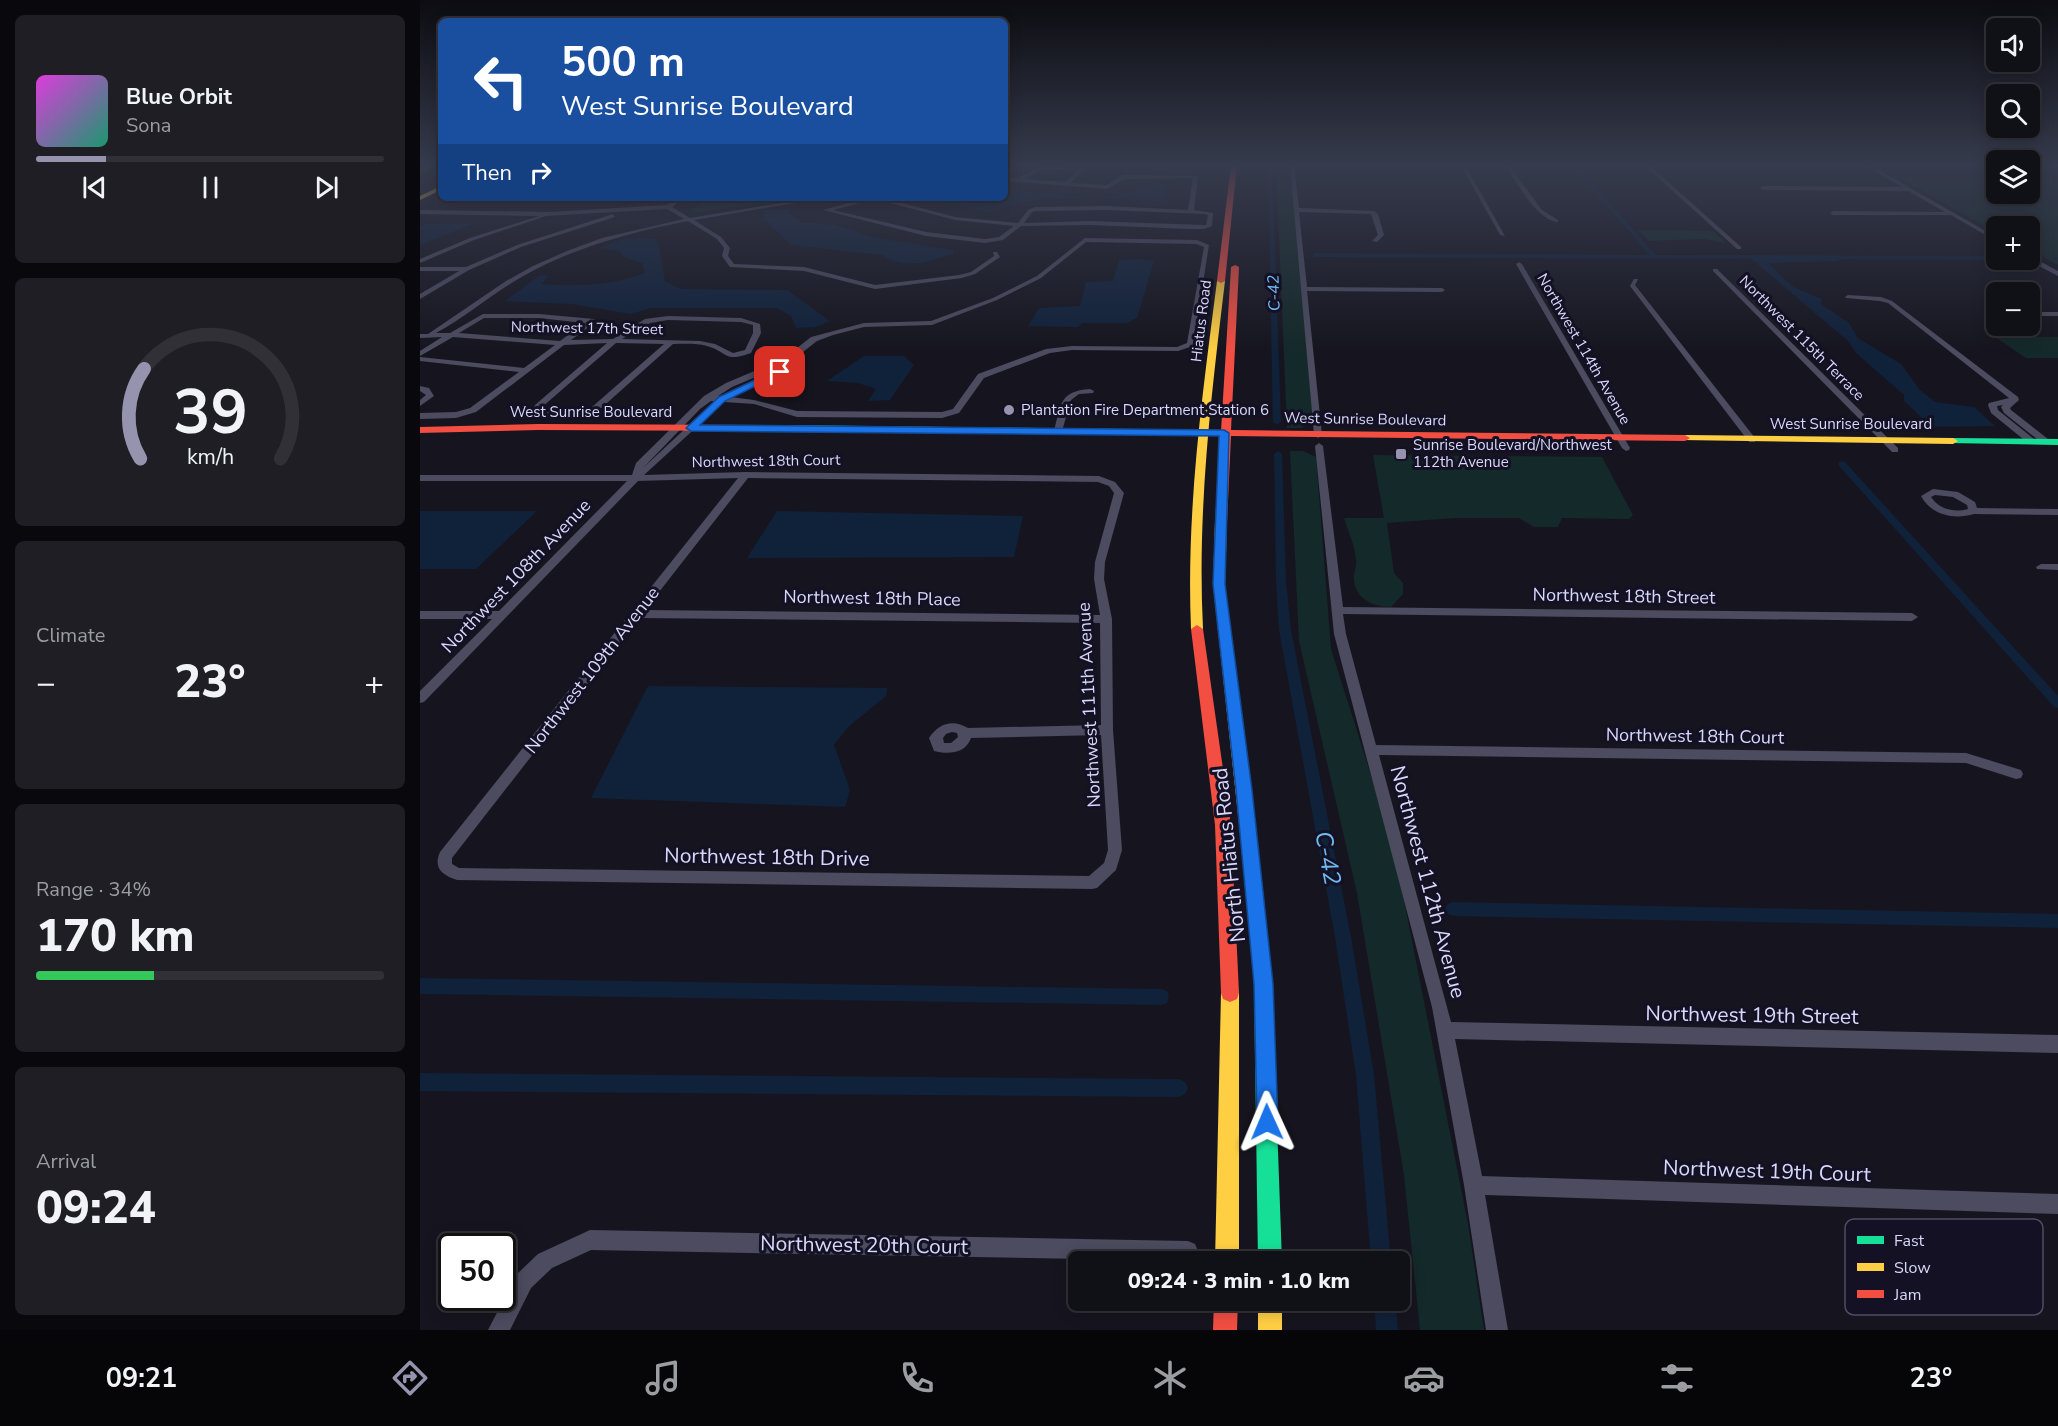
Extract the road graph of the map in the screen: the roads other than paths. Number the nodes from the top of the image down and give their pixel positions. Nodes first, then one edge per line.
1 (509, 227) edge
2 (578, 227) edge
3 (644, 227) edge
4 (704, 227) edge
5 (897, 227) edge
6 (1016, 227) edge
7 (1227, 227) edge
8 (1238, 227) edge
9 (1298, 227) edge
10 (1379, 227) edge
11 (1498, 227) edge
12 (1716, 227) edge
13 (1503, 235) dead end
14 (1375, 241) dead end
15 (1739, 248) dead end
16 (995, 253) dead end
17 (420, 261) edge
18 (1519, 264) dead end
19 (2040, 264) edge
20 (420, 269) edge
21 (467, 269) junction
22 (1715, 270) dead end
23 (2058, 274) edge
24 (1636, 280) dead end
25 (1304, 289) junction
26 (1442, 290) dead end
27 (420, 297) edge
28 (1848, 297) dead end
29 (2040, 314) edge
30 (2058, 314) edge
31 (422, 335) edge
32 (452, 335) junction
33 (615, 341) junction
34 (671, 342) junction
35 (562, 343) junction
36 (420, 354) edge
37 (420, 359) edge
38 (786, 361) junction
39 (525, 370) junction
40 (420, 388) edge
41 (1090, 391) dead end
42 (707, 398) junction
43 (722, 399) junction
44 (2014, 399) junction
45 (420, 404) edge
46 (420, 416) edge
47 (2004, 420) junction
48 (2018, 420) junction
49 (691, 428) junction
50 (420, 430) edge
51 (1058, 431) junction
52 (672, 436) junction
53 (1204, 439) junction
54 (1224, 439) junction
55 (1752, 440) junction
56 (420, 441) edge
57 (1319, 441) junction
58 (2045, 441) edge
59 (1623, 443) junction
60 (1891, 445) junction
61 (2058, 451) edge
62 (745, 475) junction
63 (636, 477) junction
64 (420, 478) edge
65 (1112, 484) joint
66 (1973, 511) dead end
67 (2058, 512) edge
68 (2041, 567) dead end
69 (2058, 567) edge
70 (1336, 610) junction
71 (638, 614) junction
72 (420, 615) edge
73 (499, 615) junction
74 (1912, 617) dead end
75 (1106, 619) junction
76 (420, 699) edge
77 (1107, 730) junction
78 (965, 733) dead end
79 (1372, 750) junction
80 (2016, 774) dead end
81 (445, 867) joint
82 (1092, 883) joint
83 (1445, 1030) junction
84 (2058, 1044) edge
85 (1474, 1185) junction
86 (2058, 1204) edge
87 (1188, 1251) dead end
88 (1227, 1251) edge
89 (1270, 1251) edge
90 (1226, 1311) edge
91 (1270, 1311) edge
92 (499, 1330) edge
93 (1225, 1330) edge
94 (1270, 1330) edge
95 (1497, 1330) edge

1 - 17 street
2 - 21 street
3 - 31 street
4 - 16 street
5 - 6 street
7 - 53 main road, Hiatus Road
8 - 54 main road, Hiatus Road
9 - 25 street, Northwest 112th Avenue
10 - 14 street
11 - 13 street
12 - 15 street
18 - 59 street, Northwest 114th Avenue
19 - 23 street
20 - 21 street
21 - 27 street
22 - 60 street, Northwest 115th Terrace
24 - 55 street
25 - 26 street
25 - 57 street, Northwest 112th Avenue
28 - 44 street
29 - 30 street
31 - 32 street, Northwest 17th Street
32 - 35 street, Northwest 17th Street
32 - 35 street
32 - 36 street
33 - 34 street, Northwest 17th Street
33 - 34 street, Northwest 17th Street
33 - 34 street
33 - 35 street, Northwest 17th Street
35 - 39 street
37 - 39 street
38 - 42 street, Northwest 108th Avenue
38 - 43 street, Northwest 108th Avenue
38 - 43 street, Northwest 108th Avenue
39 - 46 street
40 - 45 street
41 - 51 street
42 - 43 street
42 - 52 street, Northwest 108th Avenue
43 - 49 street, Northwest 108th Avenue
44 - 47 street
44 - 48 street
47 - 48 street
47 - 58 street
48 - 58 street
49 - 51 main road, West Sunrise Boulevard
49 - 52 main road, West Sunrise Boulevard
50 - 52 main road, West Sunrise Boulevard
51 - 53 main road, West Sunrise Boulevard
52 - 53 main road, West Sunrise Boulevard
52 - 56 main road, West Sunrise Boulevard
52 - 63 street, Northwest 108th Avenue
52 - 63 street, Northwest 108th Avenue
53 - 54 main road, West Sunrise Boulevard
53 - 88 main road, North Hiatus Road
54 - 57 main road, West Sunrise Boulevard
54 - 89 main road, North Hiatus Road
55 - 59 main road, West Sunrise Boulevard
55 - 60 main road, West Sunrise Boulevard
57 - 59 main road, West Sunrise Boulevard
57 - 70 street, Northwest 112th Avenue
58 - 60 main road, West Sunrise Boulevard
59 - 60 main road, West Sunrise Boulevard
60 - 61 main road, West Sunrise Boulevard
62 - 63 street, Northwest 18th Court
62 - 65 street, Northwest 18th Court
62 - 71 street, Northwest 109th Avenue
63 - 64 street, Northwest 18th Court
63 - 73 street, Northwest 108th Avenue
65 - 75 street, Northwest 111th Avenue
66 - 67 street
68 - 69 street
70 - 74 street, Northwest 18th Street
70 - 79 street, Northwest 112th Avenue
71 - 75 street, Northwest 18th Place
71 - 81 street, Northwest 109th Avenue
72 - 73 street
73 - 76 street, Northwest 108th Avenue
75 - 77 street, Northwest 111th Avenue
77 - 78 street
77 - 82 street, Northwest 111th Avenue
79 - 80 street, Northwest 18th Court
79 - 83 street, Northwest 112th Avenue
81 - 82 street, Northwest 18th Drive
83 - 84 street, Northwest 19th Street
83 - 85 street, Northwest 112th Avenue
85 - 86 street, Northwest 19th Court
85 - 95 street, Northwest 112th Avenue
87 - 92 street, Northwest 20th Court
90 - 93 main road
91 - 94 main road

